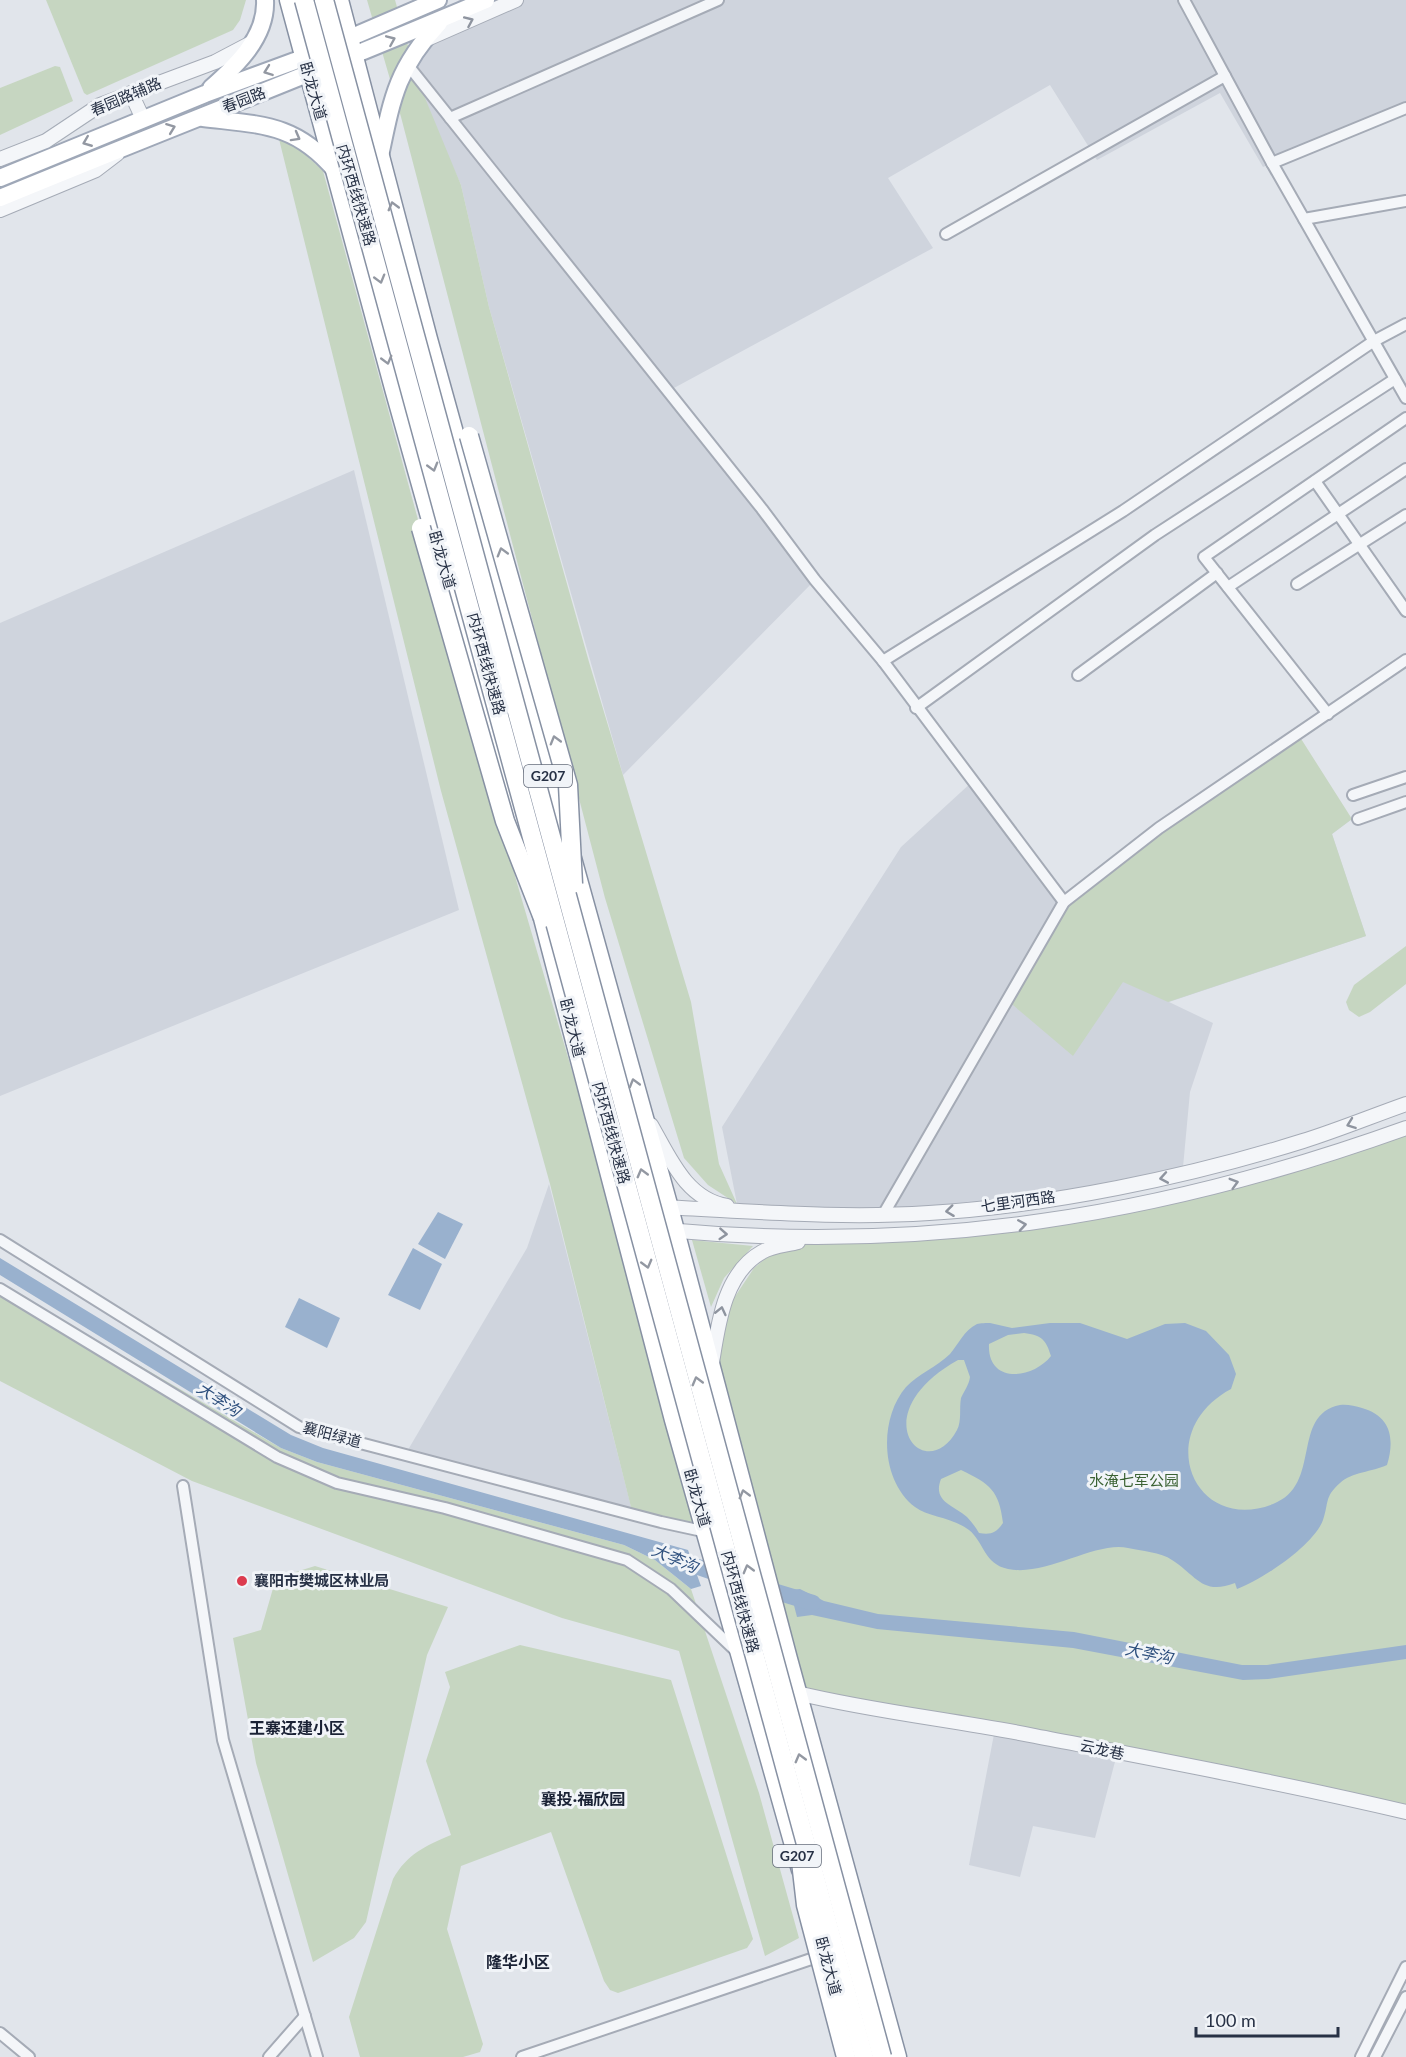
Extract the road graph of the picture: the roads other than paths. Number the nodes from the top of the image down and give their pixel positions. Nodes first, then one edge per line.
1 (265, 0) edge
2 (289, 0) edge
3 (304, 0) edge
4 (324, 0) edge
5 (339, 0) edge
6 (408, 0) edge
7 (486, 0) edge
8 (516, 0) edge
9 (718, 0) edge
10 (1184, 0) edge
11 (432, 3) edge
12 (444, 18) junction
13 (254, 41) junction
14 (422, 41) junction
15 (351, 48) junction
16 (406, 64) junction
17 (306, 67) junction
18 (1225, 76) junction
19 (131, 93) junction
20 (205, 94) junction
21 (1406, 108) edge
22 (199, 117) junction
23 (450, 118) junction
24 (142, 119) junction
25 (133, 143) junction
26 (380, 157) junction
27 (0, 159) edge
28 (1272, 163) junction
29 (336, 171) junction
30 (0, 178) edge
31 (0, 198) edge
32 (1406, 201) edge
33 (0, 210) edge
34 (1304, 219) junction
35 (946, 234) dead end
36 (1406, 324) edge
37 (428, 339) junction
38 (1374, 341) junction
39 (1395, 378) junction
40 (395, 392) junction
41 (1406, 398) edge
42 (1406, 418) edge
43 (1406, 470) edge
44 (1315, 481) junction
45 (1339, 514) junction
46 (1406, 515) edge
47 (1360, 544) junction
48 (1217, 573) junction
49 (1297, 584) dead end
50 (1228, 587) junction
51 (1406, 610) edge
52 (1406, 660) edge
53 (883, 662) junction
54 (1078, 675) dead end
55 (916, 708) junction
56 (1328, 714) junction
57 (1406, 777) edge
58 (1353, 795) dead end
59 (1406, 802) edge
60 (1358, 819) dead end
61 (1064, 902) junction
62 (575, 922) junction
63 (574, 998) junction
64 (1406, 1104) edge
65 (641, 1108) junction
66 (1406, 1128) edge
67 (618, 1206) junction
68 (669, 1208) junction
69 (774, 1214) junction
70 (883, 1215) junction
71 (622, 1226) junction
72 (675, 1231) junction
73 (811, 1238) junction
74 (0, 1240) edge
75 (0, 1289) edge
76 (711, 1368) junction
77 (183, 1486) dead end
78 (709, 1539) junction
79 (741, 1655) junction
80 (797, 1693) junction
81 (800, 1793) junction
82 (1406, 1812) edge
83 (825, 1954) junction
84 (1406, 1967) edge
85 (1406, 1997) edge
86 (305, 2016) junction
87 (0, 2033) edge
88 (29, 2057) edge
89 (269, 2057) edge
90 (317, 2057) edge
91 (522, 2057) edge
92 (846, 2057) edge
93 (852, 2057) edge
94 (864, 2057) edge
95 (882, 2057) edge
96 (892, 2057) edge
97 (897, 2057) edge
98 (1361, 2057) edge
99 (1375, 2057) edge

1 - 13 main road
2 - 17 highway, 卧龙大道 / G207
3 -> 63 highway, 内环西线快速路, bridge
4 - 62 highway, 内环西线快速路, bridge
5 - 15 highway, G207
6 - 11 main road
7 - 12 main road, 春园路
14 -> 8 street
9 - 23 street
10 - 18 street
11 - 15 main road, 春园路
12 - 14 main road
15 -> 12 main road, 春园路
13 - 19 street, 春园路辅路
13 - 20 main road
14 - 16 main road
15 - 17 main road, 春园路
15 - 26 highway, G207
16 - 23 street
16 - 26 main road
17 -> 20 main road, 春园路
17 - 22 main road, 春园路
17 - 29 highway, 卧龙大道 / G207
18 - 28 street
18 - 35 street
19 - 24 street
19 - 27 street, 春园路辅路
20 - 24 main road, 春园路
21 - 28 street
25 -> 22 main road, 春园路
22 -> 29 main road
23 - 53 street
24 -> 30 main road, 春园路
25 - 31 main road, 春园路
25 - 33 street
37 -> 26 highway, G207
28 - 34 street
29 -> 40 highway, 卧龙大道 / G207
32 - 34 street
34 - 38 street
36 - 38 street
62 -> 37 highway, bridge
65 -> 37 highway, G207
38 - 39 street
38 - 53 street
39 - 41 street
39 - 55 street
40 - 63 highway, bridge
40 - 67 highway, 卧龙大道 / G207
42 - 44 street
43 - 45 street
44 - 45 street
44 - 48 street
45 - 47 street
45 - 50 street
46 - 47 street
47 - 49 street
47 - 51 street
48 - 50 street
48 - 54 street
50 - 56 street
52 - 56 street
53 - 55 street
55 - 61 street
56 - 61 street
57 - 58 street
59 - 60 street
61 - 70 street
81 -> 62 highway, 内环西线快速路, bridge
63 -> 81 highway, 内环西线快速路, bridge
64 -> 70 street, 七里河西路
65 - 68 highway, G207
65 - 69 street
73 -> 66 street, 七里河西路
67 - 68 street, 七里河西路
67 - 71 highway, 卧龙大道 / G207
68 - 69 street, 七里河西路
68 - 72 highway, G207
69 - 70 street, 七里河西路
71 - 72 street, 七里河西路
71 - 78 highway, 卧龙大道 / G207
72 -> 73 street, 七里河西路
72 - 76 highway, G207
76 -> 73 street
74 - 78 street, 襄阳绿道
75 - 79 street
80 -> 76 highway, G207
77 - 86 street
78 - 79 highway, 卧龙大道 / G207
79 - 83 highway, 卧龙大道 / G207
80 - 82 street, 云龙巷
80 - 97 highway, G207
81 - 92 highway, bridge
81 - 94 highway, 内环西线快速路, bridge
81 - 95 highway, 内环西线快速路, bridge
81 - 96 highway, bridge
83 - 91 street
83 - 93 highway, 卧龙大道 / G207
84 - 98 street
85 - 99 street
86 - 89 street
86 - 90 street
87 - 88 street

